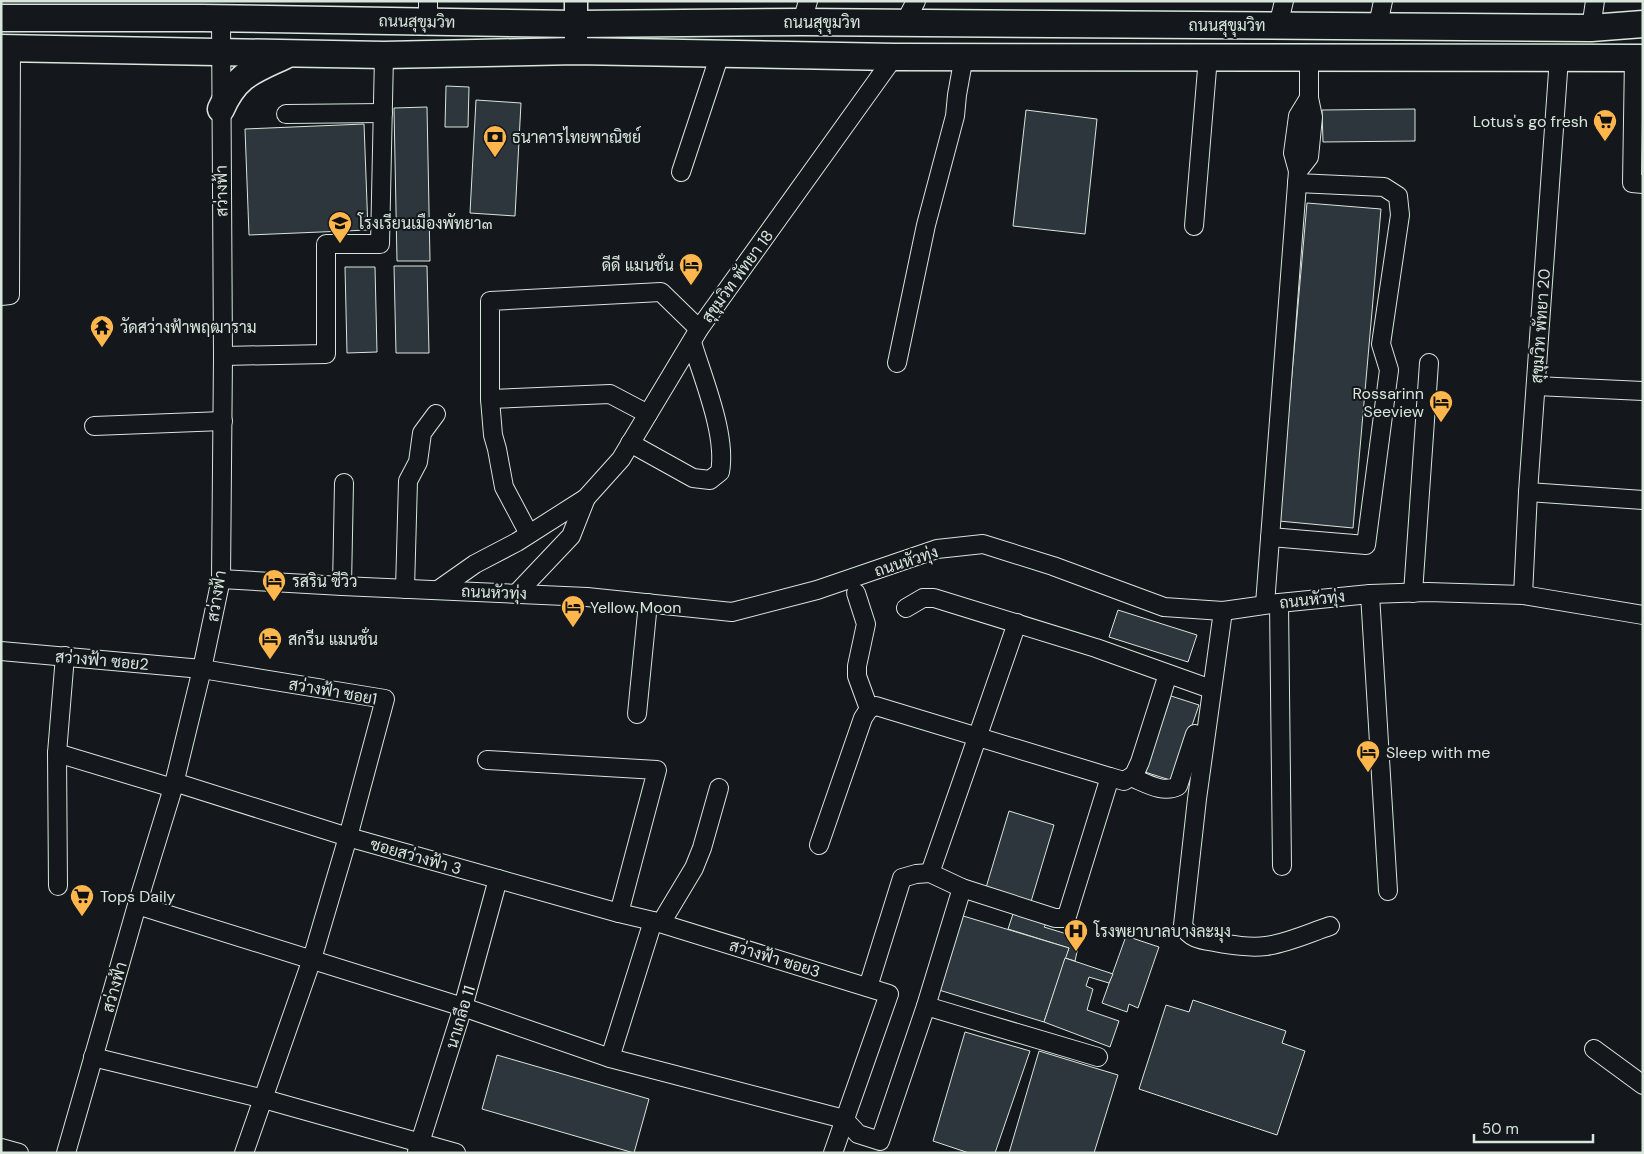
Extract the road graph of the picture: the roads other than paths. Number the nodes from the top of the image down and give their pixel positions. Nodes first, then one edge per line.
1 (1595, 1) edge
2 (109, 9) edge
3 (428, 11) edge
4 (805, 12) edge
5 (910, 12) edge
6 (576, 13) edge
7 (1281, 13) edge
8 (1381, 13) edge
9 (1, 18) edge
10 (221, 18) junction
11 (1643, 24) edge
12 (1591, 28) junction
13 (6, 48) edge
14 (576, 51) junction
15 (221, 53) junction
16 (290, 53) junction
17 (720, 54) junction
18 (384, 55) junction
19 (964, 56) junction
20 (894, 57) junction
21 (1208, 57) junction
22 (1309, 58) junction
23 (1559, 58) junction
24 (1638, 58) edge
25 (1638, 103) edge
26 (220, 109) junction
27 (383, 113) junction
28 (286, 114) dead end
29 (681, 172) dead end
30 (1298, 177) junction
31 (1643, 184) edge
32 (1194, 226) dead end
33 (1, 296) edge
34 (696, 336) junction
35 (223, 356) junction
36 (897, 363) dead end
37 (1429, 363) dead end
38 (1536, 386) junction
39 (1643, 391) edge
40 (490, 399) junction
41 (436, 414) dead end
42 (648, 414) junction
43 (223, 421) junction
44 (94, 426) dead end
45 (630, 443) junction
46 (344, 483) dead end
47 (1528, 492) junction
48 (586, 498) junction
49 (1643, 500) edge
50 (530, 534) junction
51 (1270, 537) junction
52 (221, 579) junction
53 (342, 586) junction
54 (404, 589) junction
55 (438, 590) junction
56 (1413, 592) junction
57 (518, 593) junction
58 (856, 593) dead end
59 (1370, 594) junction
60 (1523, 595) junction
61 (648, 604) junction
62 (1272, 604) junction
63 (906, 608) dead end
64 (1223, 611) junction
65 (1643, 615) edge
66 (1017, 623) junction
67 (1, 651) edge
68 (65, 656) junction
69 (202, 669) junction
70 (1168, 674) junction
71 (1212, 689) junction
72 (869, 709) junction
73 (637, 714) dead end
74 (1195, 734) dead end
75 (978, 736) junction
76 (57, 754) junction
77 (487, 760) dead end
78 (1110, 777) junction
79 (1132, 777) junction
80 (173, 785) junction
81 (719, 788) dead end
82 (348, 837) junction
83 (819, 845) dead end
84 (1282, 866) dead end
85 (930, 873) junction
86 (498, 879) junction
87 (58, 886) dead end
88 (962, 888) junction
89 (1388, 891) dead end
90 (137, 905) junction
91 (619, 913) junction
92 (657, 922) junction
93 (1330, 926) dead end
94 (312, 959) junction
95 (868, 987) junction
96 (926, 1006) junction
97 (463, 1007) junction
98 (1594, 1049) dead end
99 (93, 1057) junction
100 (1098, 1057) dead end
101 (610, 1058) junction
102 (1643, 1086) edge
103 (264, 1099) junction
104 (844, 1119) junction
105 (872, 1144) edge
106 (419, 1147) edge
107 (1, 1148) edge
108 (19, 1153) edge
109 (66, 1153) edge
110 (244, 1153) edge
111 (456, 1153) edge
112 (833, 1153) edge

1 - 12 street
2 - 9 highway, ถนนสุขุมวิท
2 - 10 highway, ถนนสุขุมวิท
3 - 6 highway, ถนนสุขุมวิท
3 - 10 highway, ถนนสุขุมวิท
4 - 5 highway, ถนนสุขุมวิท
4 - 6 highway, ถนนสุขุมวิท
5 - 7 highway, ถนนสุขุมวิท
6 - 14 main road
7 - 8 highway, ถนนสุขุมวิท
8 - 12 highway, ถนนสุขุมวิท
10 - 15 street, สว่างฟ้า
11 - 12 highway, ถนนสุขุมวิท
13 - 15 highway, ถนนสุขุมวิท
13 - 33 street
14 - 17 highway, ถนนสุขุมวิท
14 - 18 highway, ถนนสุขุมวิท
15 - 16 highway, ถนนสุขุมวิท
15 - 26 street, สว่างฟ้า
16 - 18 highway, ถนนสุขุมวิท
16 - 26 highway
17 - 20 highway, ถนนสุขุมวิท
17 - 29 street
18 - 27 street
19 - 20 highway, ถนนสุขุมวิท
19 - 21 highway, ถนนสุขุมวิท
19 - 36 street
20 - 34 street, สุขุมวิท พัทยา 18
21 - 22 highway, ถนนสุขุมวิท
21 - 32 street
22 - 23 highway, ถนนสุขุมวิท
22 - 30 street
23 - 24 highway, ถนนสุขุมวิท
23 - 38 street, สุขุมวิท พัทยา 20
24 - 25 street
25 - 31 street
26 - 35 street, สว่างฟ้า
27 - 28 street
27 - 35 street
30 - 51 street
30 - 51 street
34 - 40 street
34 - 42 street, สุขุมวิท พัทยา 18
34 - 45 street
35 - 43 street, สว่างฟ้า
37 - 56 street
38 - 39 street
38 - 47 street, สุขุมวิท พัทยา 20
40 - 42 street
40 - 50 street
41 - 54 street
42 - 45 street, สุขุมวิท พัทยา 18
43 - 44 street
43 - 52 street, สว่างฟ้า
45 - 48 street, สุขุมวิท พัทยา 18
46 - 53 street
47 - 49 street
47 - 60 street, สุขุมวิท พัทยา 20
48 - 50 street, สุขุมวิท พัทยา 18
48 - 57 street, สุขุมวิท พัทยา 18
50 - 55 street, สุขุมวิท พัทยา 18
51 - 62 street
52 - 53 street, ถนนหัวทุ่ง
52 - 69 street, สว่างฟ้า
53 - 54 street, ถนนหัวทุ่ง
54 - 55 street, ถนนหัวทุ่ง
55 - 57 street, ถนนหัวทุ่ง
56 - 59 street, ถนนหัวทุ่ง
56 - 60 street, ถนนหัวทุ่ง
57 - 61 street, ถนนหัวทุ่ง
58 - 72 street
59 - 62 street, ถนนหัวทุ่ง
59 - 89 street
60 - 65 street, ถนนหัวทุ่ง
61 - 64 street, ถนนหัวทุ่ง
61 - 73 street
62 - 64 street, ถนนหัวทุ่ง
62 - 84 street
63 - 66 street
64 - 71 street
66 - 70 street
66 - 75 street
67 - 68 street, สว่างฟ้า ซอย2
68 - 69 street, สว่างฟ้า ซอย2
68 - 76 street
69 - 80 street, สว่างฟ้า
69 - 82 street, สว่างฟ้า ซอย1
70 - 71 street
70 - 79 street
71 - 93 street
72 - 75 street
72 - 83 street
74 - 79 street
75 - 78 street
75 - 85 street
76 - 80 street, ซอยสว่างฟ้า 3
76 - 87 street
77 - 91 street
78 - 79 street
78 - 88 street
80 - 82 street, ซอยสว่างฟ้า 3
80 - 90 street, สว่างฟ้า
81 - 92 street
82 - 86 street, ซอยสว่างฟ้า 3
82 - 94 street
85 - 88 street
85 - 95 street
86 - 91 street, ซอยสว่างฟ้า 3
86 - 97 street, นาเกลือ 11
88 - 96 street
90 - 94 street
90 - 99 street, สว่างฟ้า
91 - 92 street, ซอยสว่างฟ้า 3
92 - 95 street, สว่างฟ้า ซอย3
92 - 101 street
94 - 97 street
94 - 103 street
95 - 104 street, สว่างฟ้า ซอย3
96 - 100 street
96 - 105 street
97 - 101 street
97 - 106 street, นาเกลือ 11
98 - 102 street
99 - 103 street
99 - 109 street, สว่างฟ้า
101 - 104 street
103 - 106 street
103 - 110 street
104 - 105 street
104 - 112 street
106 - 111 street
107 - 108 street

